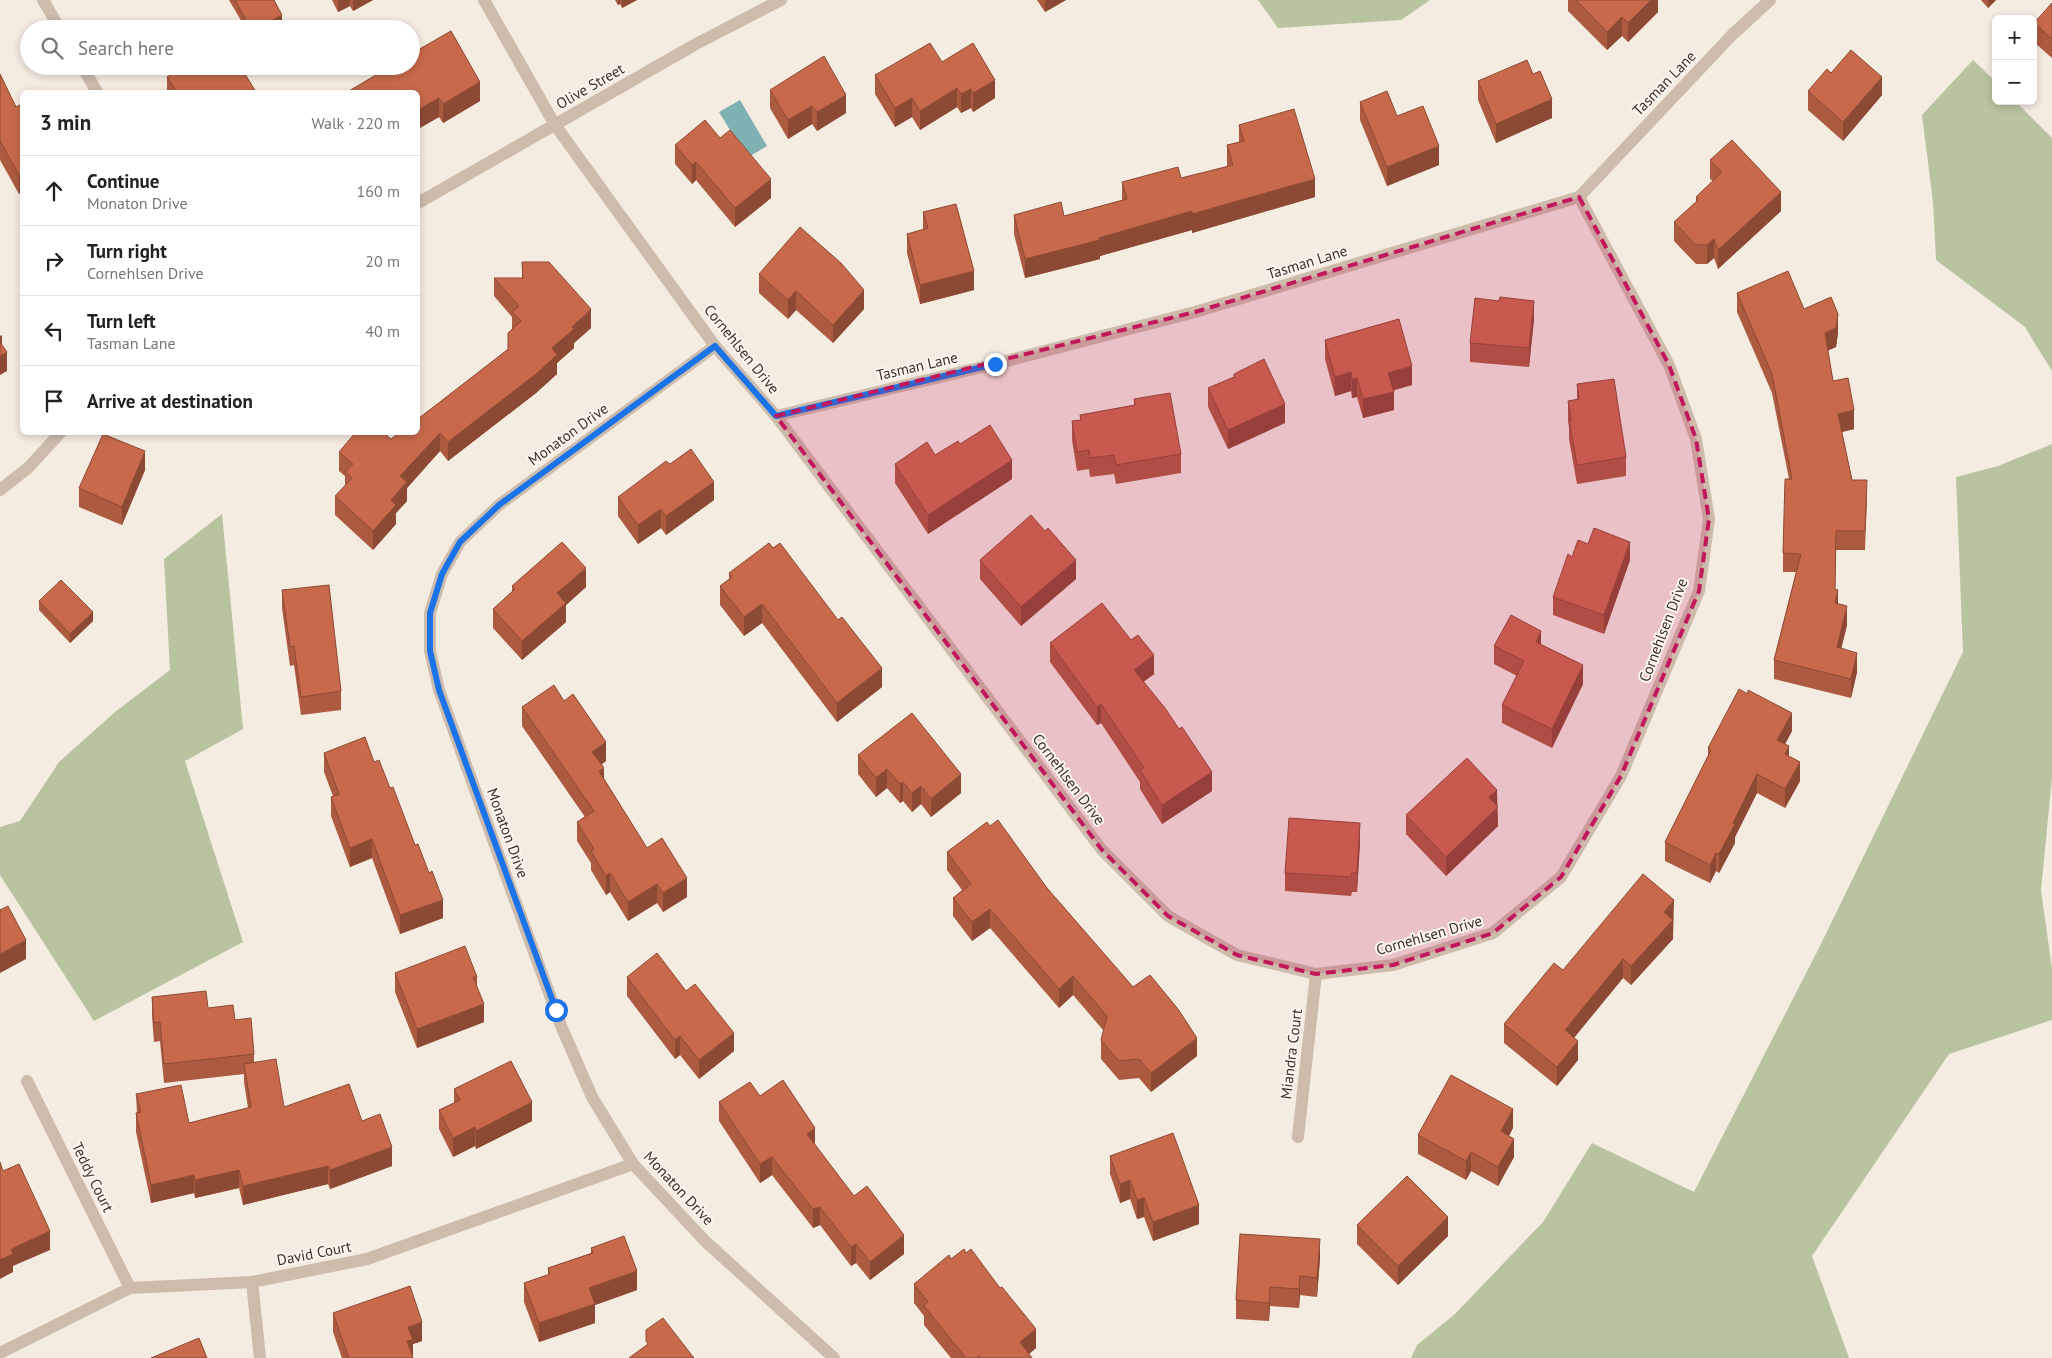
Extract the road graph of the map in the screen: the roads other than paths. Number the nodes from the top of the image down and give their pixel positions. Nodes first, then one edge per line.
1 (43, 0) edge
2 (484, 0) edge
3 (781, 0) edge
4 (1770, 0) edge
5 (55, 20) edge
6 (87, 75) edge
7 (96, 90) edge
8 (555, 125) junction
9 (1578, 197) junction
10 (420, 202) edge
11 (715, 346) junction
12 (776, 416) junction
13 (58, 435) edge
14 (0, 490) edge
15 (1316, 974) junction
16 (27, 1081) dead end
17 (1298, 1137) dead end
18 (633, 1164) junction
19 (252, 1282) junction
20 (130, 1288) junction
21 (0, 1353) edge
22 (260, 1358) edge
23 (834, 1358) edge

1 - 5 street
2 - 8 street, Cornehlsen Drive
3 - 8 street, Olive Street
4 - 9 street, Tasman Lane
6 - 7 street
8 - 10 street, Olive Street
8 - 11 street, Cornehlsen Drive
9 - 12 street, Tasman Lane
9 - 15 street, Cornehlsen Drive
11 - 12 street, Cornehlsen Drive
11 - 18 street, Monaton Drive
12 - 15 street, Cornehlsen Drive
13 - 14 street
15 - 17 street, Miandra Court
16 - 20 street, Teddy Court
18 - 19 street, David Court
18 - 23 street, Monaton Drive
19 - 20 street, David Court
19 - 22 street
20 - 21 street, David Court

